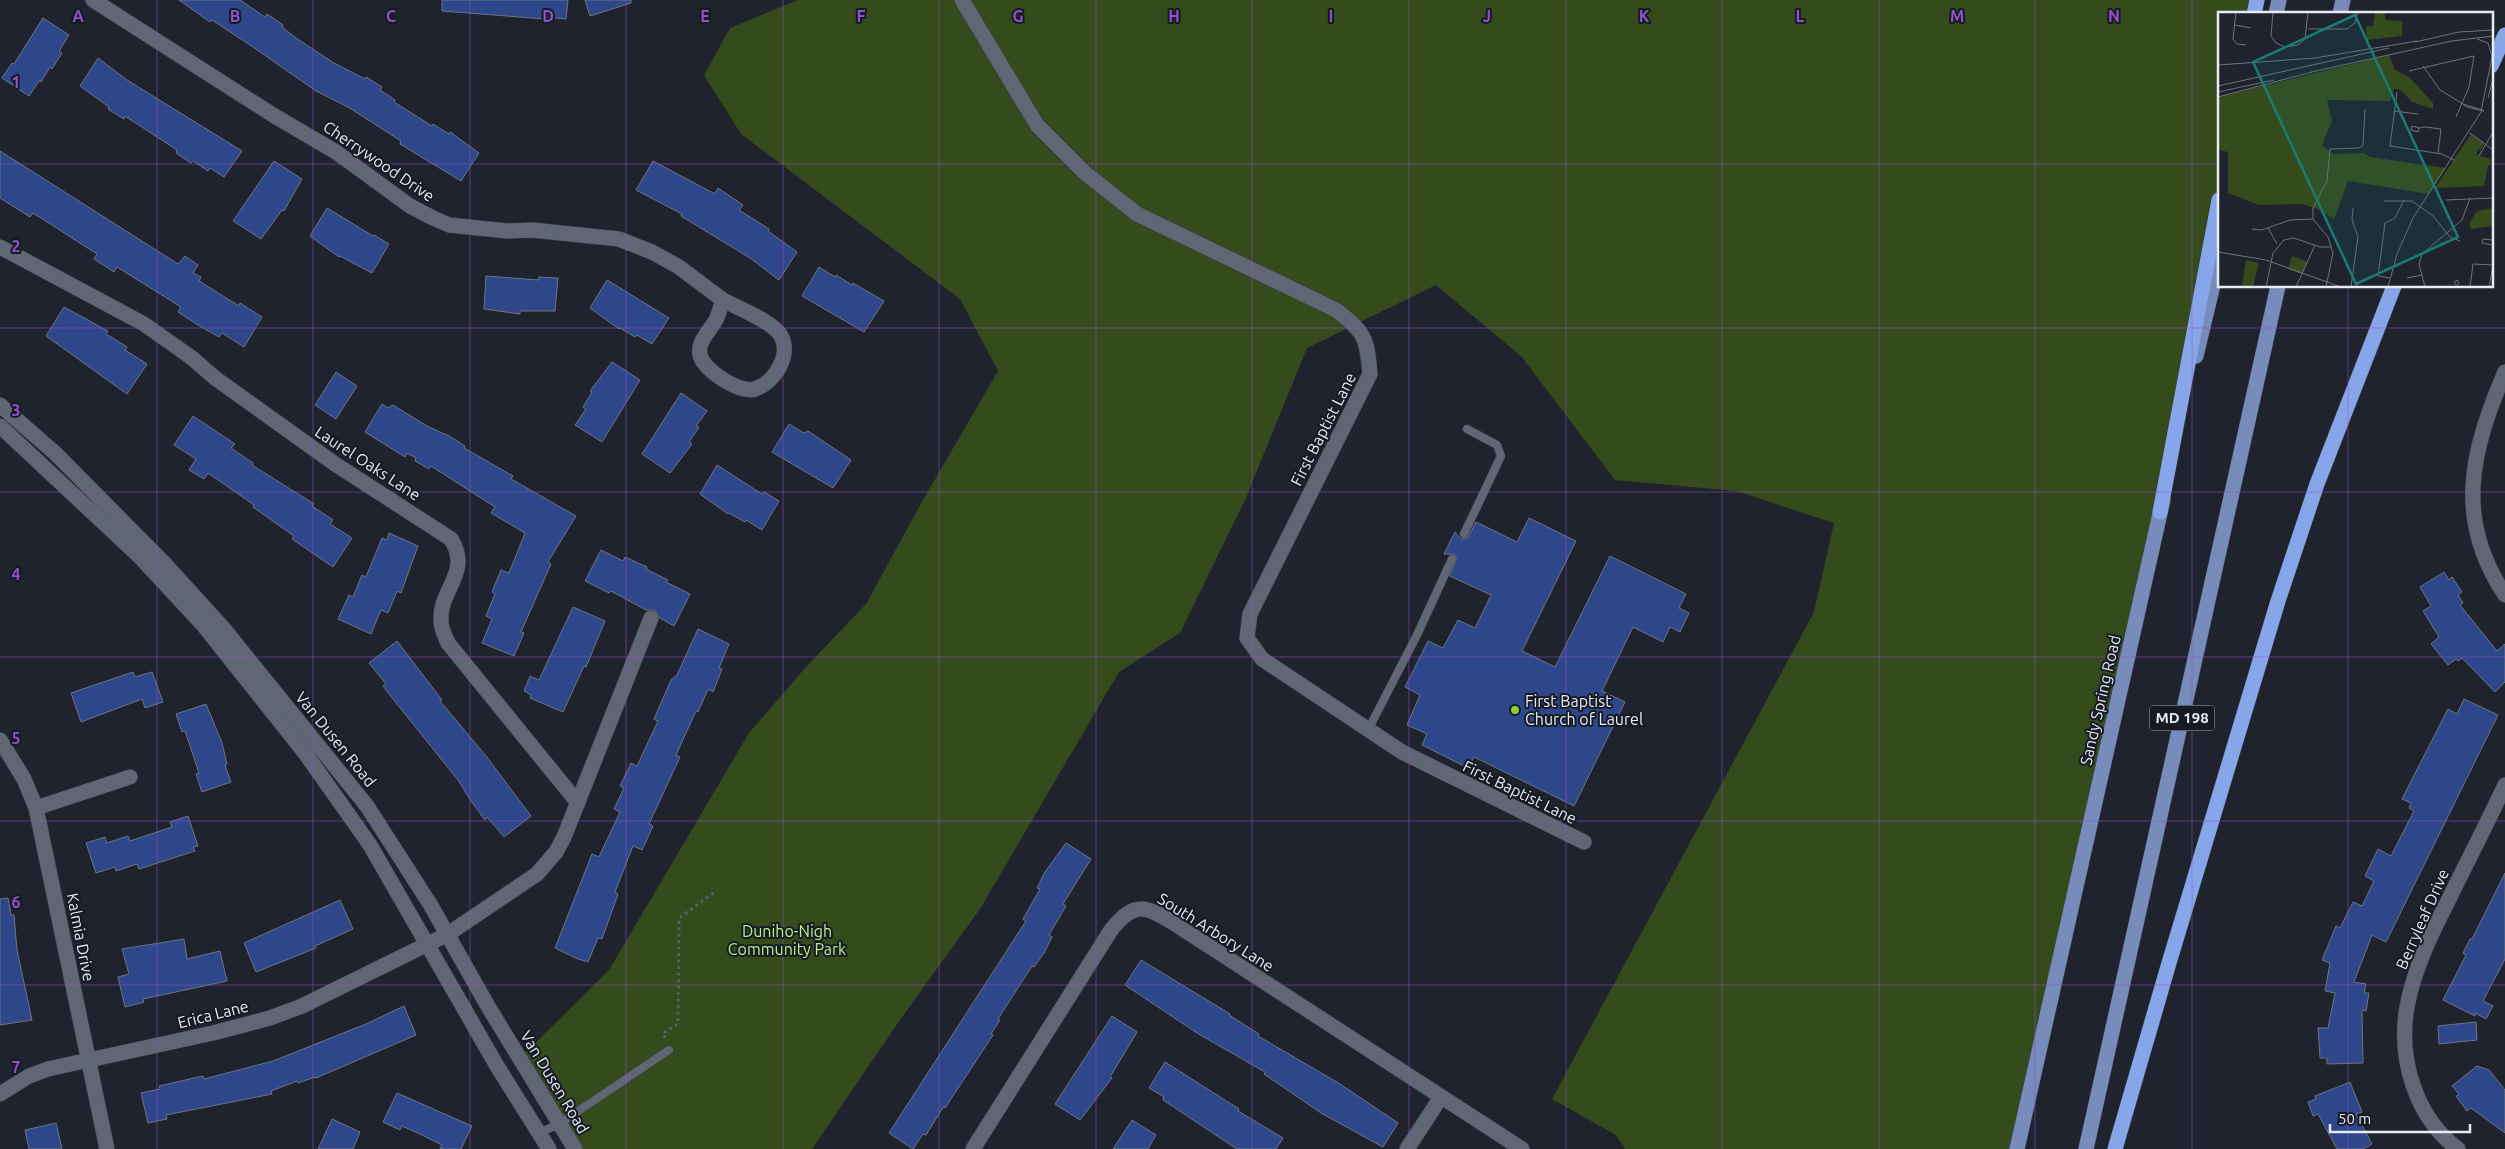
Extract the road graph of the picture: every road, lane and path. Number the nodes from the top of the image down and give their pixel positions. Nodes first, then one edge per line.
1 (93, 0) edge
2 (962, 0) edge
3 (2505, 34) edge
4 (2492, 64) edge
5 (2218, 205) edge
6 (0, 247) edge
7 (2218, 264) edge
8 (2278, 288) edge
9 (2393, 288) edge
10 (723, 300) junction
11 (2505, 372) edge
12 (0, 406) edge
13 (0, 426) edge
14 (1468, 429) dead end
15 (2160, 512) junction
16 (1464, 534) dead end
17 (1452, 559) dead end
18 (2505, 595) edge
19 (651, 618) dead end
20 (1368, 730) junction
21 (0, 740) edge
22 (130, 777) dead end
23 (2505, 785) edge
24 (578, 803) junction
25 (36, 808) junction
26 (1584, 842) dead end
27 (716, 891) dead end
28 (448, 934) junction
29 (428, 944) junction
30 (669, 1050) joint
31 (87, 1060) junction
32 (0, 1094) edge
33 (1441, 1097) junction
34 (559, 1124) junction
35 (539, 1133) junction
36 (107, 1149) edge
37 (549, 1149) edge
38 (575, 1149) edge
39 (973, 1149) edge
40 (1408, 1149) edge
41 (1522, 1149) edge
42 (2017, 1149) edge
43 (2086, 1149) edge
44 (2115, 1149) edge
45 (2458, 1149) edge

1 - 10 street, Cherrywood Drive
2 - 20 street, First Baptist Lane
3 - 4 highway
5 - 15 highway
6 - 24 street, Laurel Oaks Lane
7 - 15 main road, Sandy Spring Road
8 - 43 main road, MD 198
9 - 44 highway
10 - 10 street, Cherrywood Drive
11 - 18 street
12 - 28 street, Van Dusen Road
13 - 29 street, Van Dusen Road
14 - 16 lane
15 - 42 main road, Sandy Spring Road
17 - 20 lane
19 - 24 street
20 - 26 street, First Baptist Lane
21 - 25 street, Kalmia Drive
22 - 25 street
23 - 45 street, Berryleaf Drive
24 - 28 street
25 - 31 street, Kalmia Drive
27 - 30 path
28 - 29 street, Erica Lane
28 - 34 street, Van Dusen Road
29 - 31 street, Erica Lane
29 - 35 street, Van Dusen Road
30 - 34 lane
31 - 32 street, Erica Lane
31 - 36 street, Kalmia Drive
33 - 39 street, South Arbory Lane
33 - 40 street
33 - 41 street, South Arbory Lane
34 - 35 lane
34 - 38 street, Van Dusen Road
35 - 37 street, Van Dusen Road

